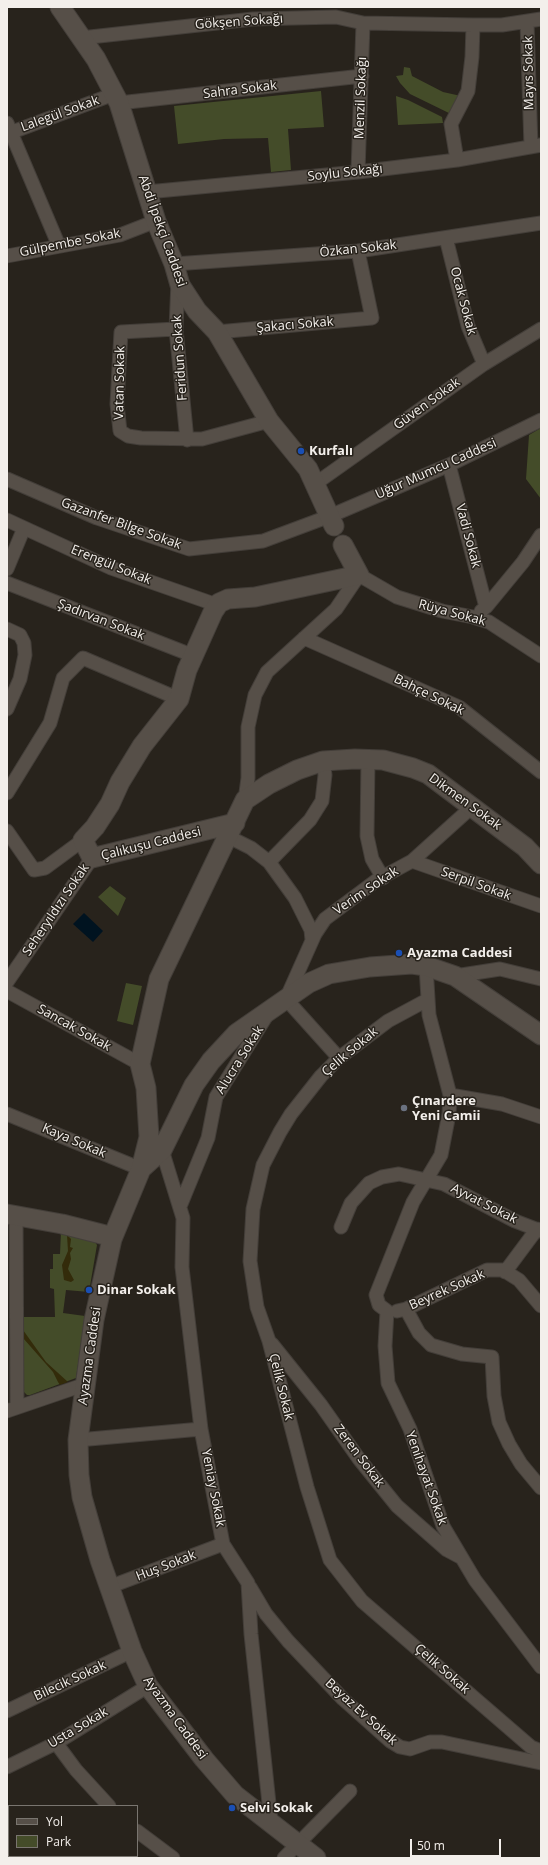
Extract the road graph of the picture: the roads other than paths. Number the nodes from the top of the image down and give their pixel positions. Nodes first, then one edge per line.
1 (60, 7) edge
2 (336, 12) edge
3 (541, 19) edge
4 (527, 22) junction
5 (363, 23) junction
6 (473, 25) junction
7 (81, 38) junction
8 (362, 76) junction
9 (116, 99) junction
10 (8, 130) edge
11 (536, 146) edge
12 (457, 160) junction
13 (358, 172) junction
14 (147, 192) junction
15 (156, 221) junction
16 (541, 224) edge
17 (446, 238) junction
18 (59, 246) junction
19 (358, 251) junction
20 (7, 256) edge
21 (176, 270) junction
22 (176, 329) junction
23 (541, 330) edge
24 (217, 332) junction
25 (484, 364) junction
26 (541, 420) edge
27 (269, 421) junction
28 (187, 440) junction
29 (449, 465) junction
30 (7, 479) edge
31 (315, 484) junction
32 (7, 520) edge
33 (332, 521) junction
34 (24, 528) junction
35 (541, 536) edge
36 (7, 569) edge
37 (359, 575) junction
38 (7, 583) edge
39 (217, 605) junction
40 (486, 607) junction
41 (472, 617) junction
42 (7, 630) edge
43 (304, 638) junction
44 (194, 656) junction
45 (541, 656) edge
46 (179, 699) junction
47 (7, 709) edge
48 (368, 759) junction
49 (323, 761) junction
50 (541, 772) edge
51 (7, 793) edge
52 (245, 800) junction
53 (473, 806) junction
54 (232, 830) junction
55 (7, 831) edge
56 (83, 840) junction
57 (92, 858) junction
58 (412, 861) junction
59 (269, 862) junction
60 (541, 864) edge
61 (383, 878) junction
62 (541, 906) edge
63 (312, 940) junction
64 (426, 966) junction
65 (455, 976) junction
66 (541, 979) edge
67 (7, 982) edge
68 (7, 991) edge
69 (427, 1000) junction
70 (279, 1003) junction
71 (541, 1035) edge
72 (339, 1058) junction
73 (140, 1064) junction
74 (450, 1095) junction
75 (7, 1114) edge
76 (541, 1117) edge
77 (162, 1150) junction
78 (141, 1169) junction
79 (426, 1179) junction
80 (181, 1204) junction
81 (11, 1215) edge
82 (341, 1227) dead end
83 (539, 1230) edge
84 (113, 1237) junction
85 (505, 1272) junction
86 (541, 1306) edge
87 (406, 1309) junction
88 (387, 1310) junction
89 (269, 1341) junction
90 (86, 1384) junction
91 (12, 1409) edge
92 (202, 1429) junction
93 (78, 1440) junction
94 (541, 1488) edge
95 (223, 1544) junction
96 (462, 1558) junction
97 (248, 1583) junction
98 (109, 1587) junction
99 (132, 1651) junction
100 (541, 1667) edge
101 (148, 1686) junction
102 (7, 1711) edge
103 (56, 1743) junction
104 (541, 1751) edge
105 (541, 1763) edge
106 (7, 1767) edge
107 (350, 1790) dead end
108 (108, 1805) edge
109 (271, 1822) junction
110 (138, 1832) edge
111 (298, 1844) junction
112 (173, 1858) edge
113 (284, 1858) edge
114 (316, 1858) edge

1 - 7 street, Abdi İpekçi Caddesi
2 - 5 street, Gökşen Sokağı
2 - 7 street, Gökşen Sokağı
3 - 4 street, Gökşen Sokağı
4 - 6 street, Gökşen Sokağı
4 - 11 street, Mayıs Sokak
5 - 6 street, Gökşen Sokağı
5 - 8 street, Menzil Sokağı
6 - 12 street
7 - 9 street, Abdi İpekçi Caddesi
8 - 9 street, Sahra Sokak
8 - 13 street, Menzil Sokağı
9 - 10 street, Lalegül Sokak
9 - 14 street, Abdi İpekçi Caddesi
10 - 18 street
11 - 12 street, Soylu Sokağı
12 - 13 street, Soylu Sokağı
13 - 14 street, Soylu Sokağı
14 - 15 street, Abdi İpekçi Caddesi
15 - 18 street, Gülpembe Sokak
15 - 21 street, Abdi İpekçi Caddesi
16 - 17 street, Özkan Sokak
17 - 19 street, Özkan Sokak
17 - 25 street, Ocak Sokak
18 - 20 street, Gülpembe Sokak
19 - 21 street, Özkan Sokak
19 - 24 street, Şakacı Sokak
21 - 22 street, Feridun Sokak
21 - 24 street, Abdi İpekçi Caddesi
22 - 28 street, Feridun Sokak
22 - 28 street, Vatan Sokak
23 - 25 street, Güven Sokak
24 - 27 street, Abdi İpekçi Caddesi
25 - 31 street, Güven Sokak
26 - 29 street, Uğur Mumcu Caddesi
27 - 28 street, Vatan Sokak
27 - 31 street, Abdi İpekçi Caddesi
29 - 33 street, Uğur Mumcu Caddesi
29 - 40 street, Vadi Sokak
30 - 33 street, Gazanfer Bilge Sokak
31 - 33 street, Abdi İpekçi Caddesi
32 - 34 street, Erengül Sokak
33 - 37 street
34 - 36 street
34 - 39 street, Erengül Sokak
35 - 40 street
37 - 39 street
37 - 41 street, Rüya Sokak
37 - 43 street
38 - 44 street, Şadırvan Sokak
39 - 44 street, Çalıkuşu Caddesi
40 - 41 street
41 - 45 street, Rüya Sokak
42 - 47 street
43 - 50 street, Bahçe Sokak
43 - 52 street
44 - 46 street, Çalıkuşu Caddesi
46 - 51 street
46 - 56 street, Çalıkuşu Caddesi
48 - 49 street, Dikmen Sokak
48 - 53 street, Dikmen Sokak
48 - 61 street
49 - 52 street, Dikmen Sokak
49 - 59 street
52 - 54 street
53 - 58 street, Verim Sokak
53 - 60 street, Dikmen Sokak
54 - 57 street, Çalıkuşu Caddesi
54 - 59 street
54 - 73 street
55 - 56 street
56 - 57 street, Çalıkuşu Caddesi
57 - 67 street, Seheryıldızı Sokak
58 - 61 street, Verim Sokak
58 - 62 street, Serpil Sokak
59 - 63 street
61 - 63 street, Verim Sokak
63 - 70 street, Verim Sokak
64 - 65 street, Ayazma Caddesi
64 - 69 street
64 - 70 street, Ayazma Caddesi
65 - 66 street
65 - 71 street, Ayazma Caddesi
68 - 73 street, Sancak Sokak
69 - 72 street, Çelik Sokak
69 - 74 street
70 - 72 street
70 - 77 street, Ayazma Caddesi
70 - 80 street, Alucra Sokak
72 - 89 street, Çelik Sokak
73 - 78 street
74 - 76 street
74 - 79 street
75 - 78 street, Kaya Sokak
77 - 78 street, Ayazma Caddesi
77 - 80 street, Yeniay Sokak
78 - 84 street, Ayazma Caddesi
79 - 82 street, Ayvat Sokak
79 - 83 street, Ayvat Sokak
79 - 88 street
80 - 92 street, Yeniay Sokak
81 - 84 street
81 - 91 street
83 - 85 street
84 - 90 street, Ayazma Caddesi
85 - 86 street
85 - 87 street, Beyrek Sokak
87 - 88 street, Beyrek Sokak
87 - 94 street
88 - 96 street, Yenihayat Sokak
89 - 96 street, Zeren Sokak
89 - 104 street, Çelik Sokak
90 - 91 street
90 - 93 street, Ayazma Caddesi
92 - 93 street
92 - 95 street, Yeniay Sokak
93 - 98 street, Ayazma Caddesi
95 - 97 street, Yeniay Sokak
95 - 98 street, Huş Sokak
96 - 100 street, Yenihayat Sokak
97 - 105 street, Beyaz Ev Sokak
97 - 109 street, Yeniay Sokak
98 - 99 street, Ayazma Caddesi
99 - 101 street, Ayazma Caddesi
99 - 102 street, Bilecik Sokak
101 - 103 street, Usta Sokak
101 - 109 street, Ayazma Caddesi
103 - 106 street, Usta Sokak
103 - 108 street
107 - 111 street
109 - 111 street, Ayazma Caddesi
110 - 112 street
111 - 113 street
111 - 114 street, Ayazma Caddesi

